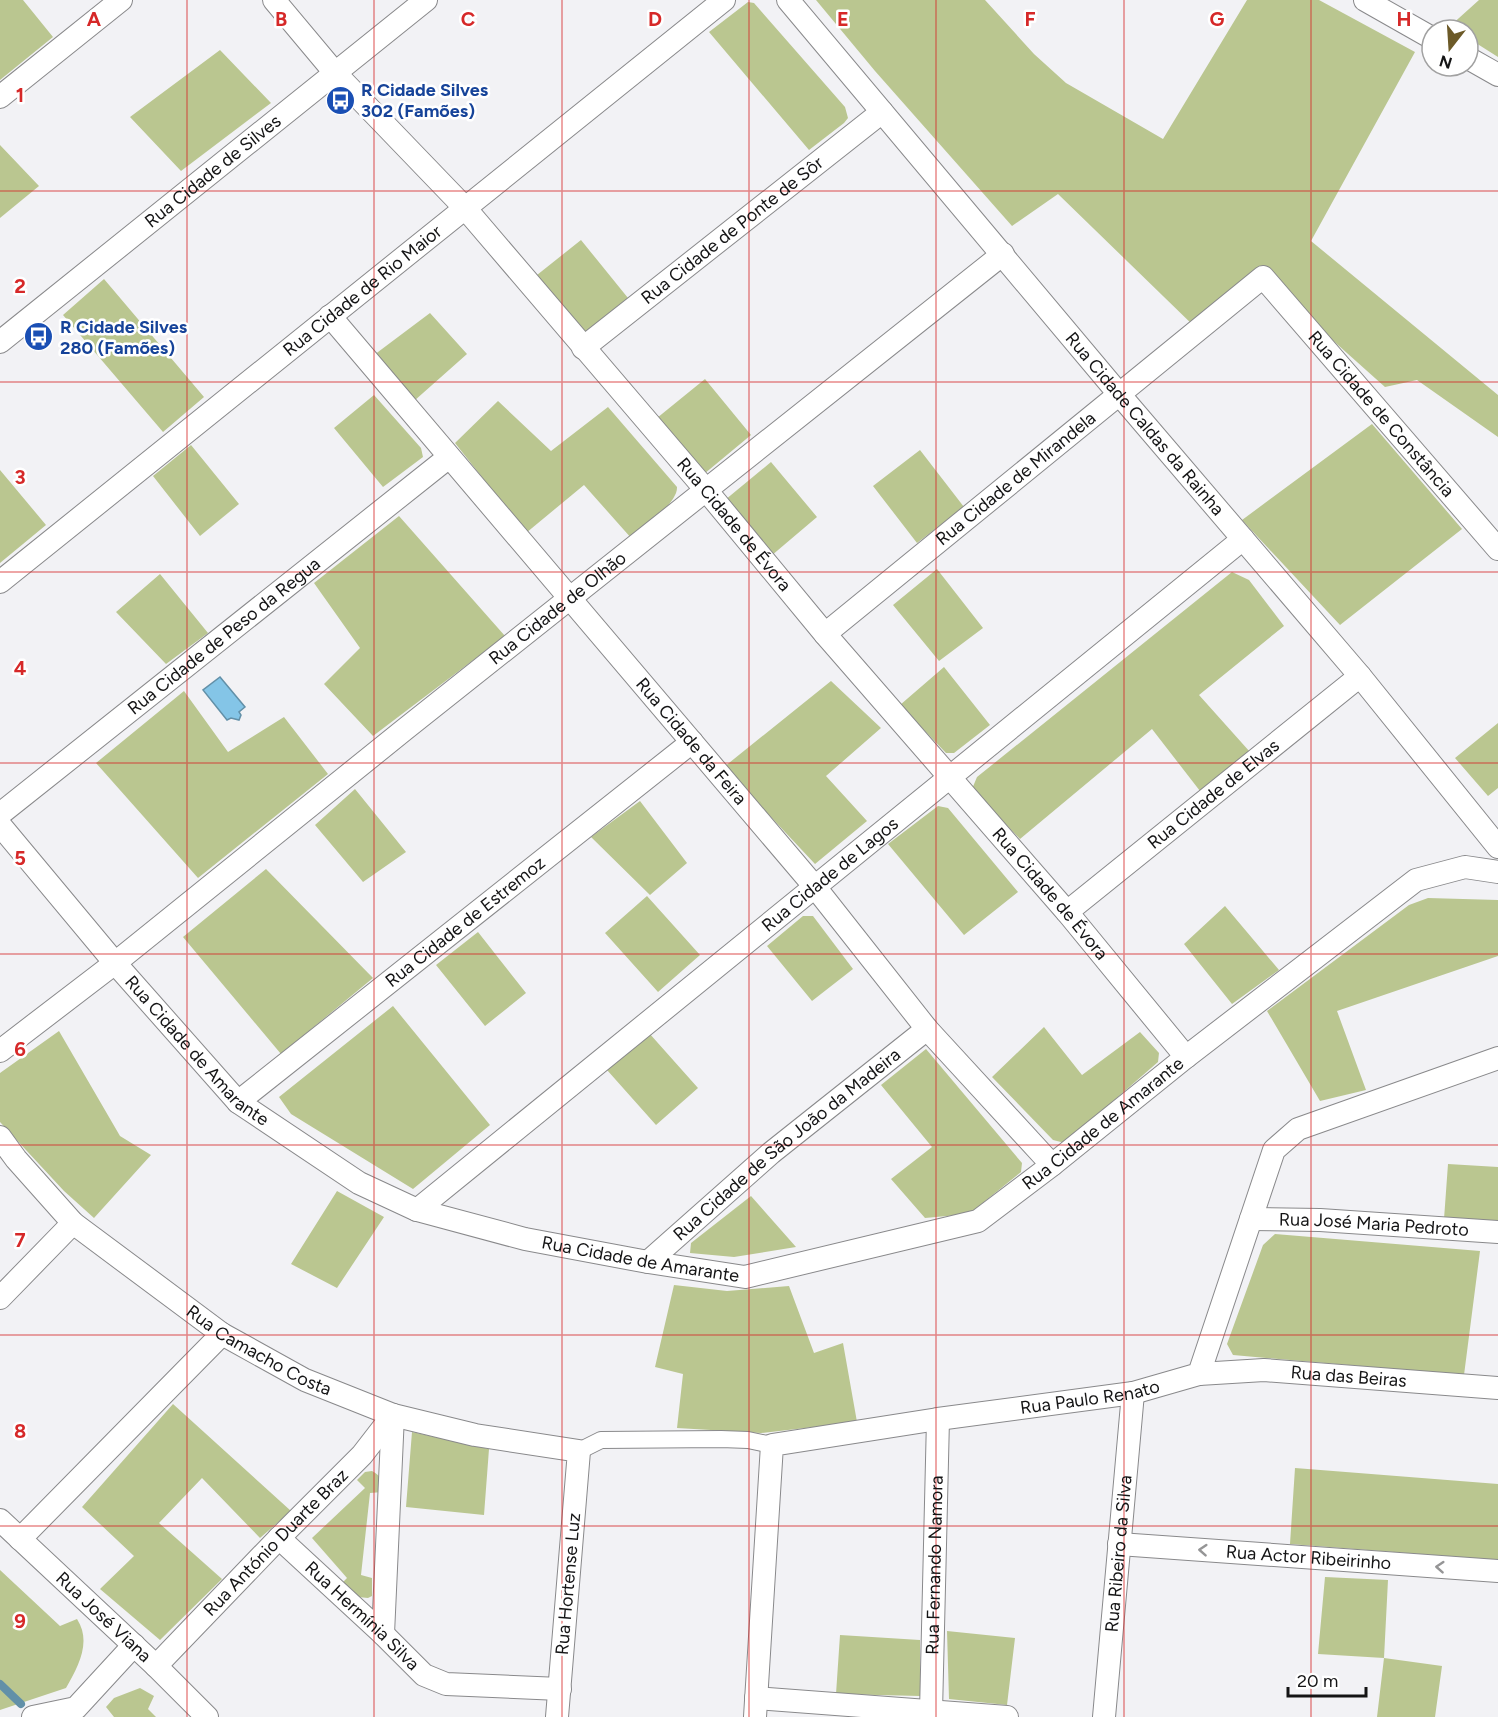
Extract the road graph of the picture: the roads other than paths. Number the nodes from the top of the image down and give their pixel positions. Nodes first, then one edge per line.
1 (121, 0) edge
2 (274, 0) edge
3 (426, 0) edge
4 (723, 0) edge
5 (788, 0) edge
6 (1365, 0) edge
7 (1420, 31) edge
8 (1480, 65) edge
9 (336, 74) junction
10 (1498, 75) edge
11 (0, 97) edge
12 (882, 112) junction
13 (465, 208) junction
14 (1003, 254) junction
15 (1263, 277) joint
16 (330, 316) junction
17 (0, 342) edge
18 (583, 348) junction
19 (1119, 394) junction
20 (449, 457) junction
21 (706, 490) junction
22 (1243, 539) junction
23 (1498, 549) edge
24 (0, 582) edge
25 (570, 598) junction
26 (825, 634) junction
27 (1360, 676) junction
28 (692, 742) junction
29 (951, 777) junction
30 (0, 814) edge
31 (0, 825) edge
32 (1498, 847) edge
33 (1498, 872) edge
34 (815, 887) junction
35 (1067, 912) junction
36 (115, 963) junction
37 (927, 1029) junction
38 (0, 1052) edge
39 (1186, 1057) junction
40 (1498, 1058) edge
41 (238, 1102) junction
42 (0, 1137) edge
43 (1052, 1165) junction
44 (417, 1210) junction
45 (1251, 1219) junction
46 (73, 1223) junction
47 (1498, 1232) edge
48 (648, 1262) junction
49 (0, 1298) edge
50 (222, 1334) junction
51 (1199, 1374) junction
52 (1498, 1388) edge
53 (1133, 1393) junction
54 (393, 1415) junction
55 (938, 1419) junction
56 (772, 1445) junction
57 (579, 1451) junction
58 (0, 1520) edge
59 (279, 1538) junction
60 (20, 1539) junction
61 (1119, 1544) junction
62 (1498, 1571) edge
63 (383, 1634) junction
64 (134, 1646) junction
65 (156, 1666) junction
66 (560, 1689) junction
67 (755, 1708) edge
68 (931, 1712) junction
69 (33, 1717) edge
70 (207, 1717) edge
71 (557, 1717) edge
72 (1007, 1717) edge
73 (1104, 1717) edge

1 - 11 street
2 - 9 street, Rua Cidade de Évora
3 - 9 street, Rua Cidade de Silves
4 - 13 street, Rua Cidade de Rio Maior
5 - 12 street, Rua Cidade Caldas da Rainha
6 - 7 street
8 - 10 street
9 - 13 street, Rua Cidade de Évora
9 - 17 street, Rua Cidade de Silves
12 - 14 street, Rua Cidade Caldas da Rainha
12 - 18 street, Rua Cidade de Ponte de Sôr
13 - 16 street, Rua Cidade de Rio Maior
13 - 18 street, Rua Cidade de Évora
14 - 19 street, Rua Cidade Caldas da Rainha
14 - 21 street, Rua Cidade de Olhão
15 - 19 street, Rua Cidade de Mirandela
15 - 23 street, Rua Cidade de Constância
16 - 20 street, Rua Cidade da Feira
16 - 24 street, Rua Cidade de Rio Maior
18 - 21 street, Rua Cidade de Évora
19 - 22 street, Rua Cidade Caldas da Rainha
19 - 26 street, Rua Cidade de Mirandela
20 - 25 street, Rua Cidade da Feira
20 - 30 street, Rua Cidade de Peso da Regua
21 - 25 street, Rua Cidade de Olhão
21 - 26 street, Rua Cidade de Évora
22 - 27 street, Rua Cidade Caldas da Rainha
22 - 29 street, Rua Cidade de Lagos
25 - 28 street, Rua Cidade da Feira
25 - 36 street, Rua Cidade de Olhão
26 - 29 street, Rua Cidade de Évora
27 - 32 street, Rua Cidade Caldas da Rainha
27 - 35 street, Rua Cidade de Elvas
28 - 34 street, Rua Cidade da Feira
28 - 41 street, Rua Cidade de Estremoz
29 - 34 street, Rua Cidade de Lagos
29 - 35 street, Rua Cidade de Évora
31 - 36 street, Rua Cidade de Amarante
33 - 39 street, Rua Cidade de Amarante
34 - 37 street, Rua Cidade da Feira
34 - 44 street, Rua Cidade de Lagos
35 - 39 street, Rua Cidade de Évora
36 - 38 street, Rua Cidade de Olhão
36 - 41 street, Rua Cidade de Amarante
37 - 43 street, Rua Cidade da Feira
37 - 48 street, Rua Cidade de São João da Madeira
39 - 43 street, Rua Cidade de Amarante
40 - 45 street
41 - 44 street, Rua Cidade de Amarante
42 - 46 street, Rua Camacho Costa
43 - 48 street, Rua Cidade de Amarante
44 - 48 street, Rua Cidade de Amarante
45 - 47 street, Rua José Maria Pedroto
45 - 51 street
46 - 49 street
46 - 50 street, Rua Camacho Costa
50 - 54 street, Rua Camacho Costa
50 - 60 street
51 - 52 street, Rua das Beiras
51 - 53 street, Rua Paulo Renato
53 - 55 street, Rua Paulo Renato
53 - 61 street, Rua Ribeiro da Silva
54 - 57 street, Rua Camacho Costa
54 - 59 street, Rua António Duarte Braz
54 - 63 street
55 - 56 street, Rua Paulo Renato
55 - 68 street, Rua Fernando Namora
56 - 57 street
56 - 67 street
57 - 66 street, Rua Hortense Luz
58 - 60 street, Rua José Viana
59 - 63 street, Rua Hermínia Silva
59 - 65 street, Rua António Duarte Braz
60 - 64 street, Rua José Viana
62 -> 61 street, Rua Actor Ribeirinho
61 - 73 street, Rua Ribeiro da Silva
63 - 66 street, Rua Hermínia Silva
64 - 65 street, Rua José Viana
64 - 69 street
65 - 70 street, Rua José Viana
66 - 71 street, Rua Hortense Luz
67 - 68 street
68 - 72 street

